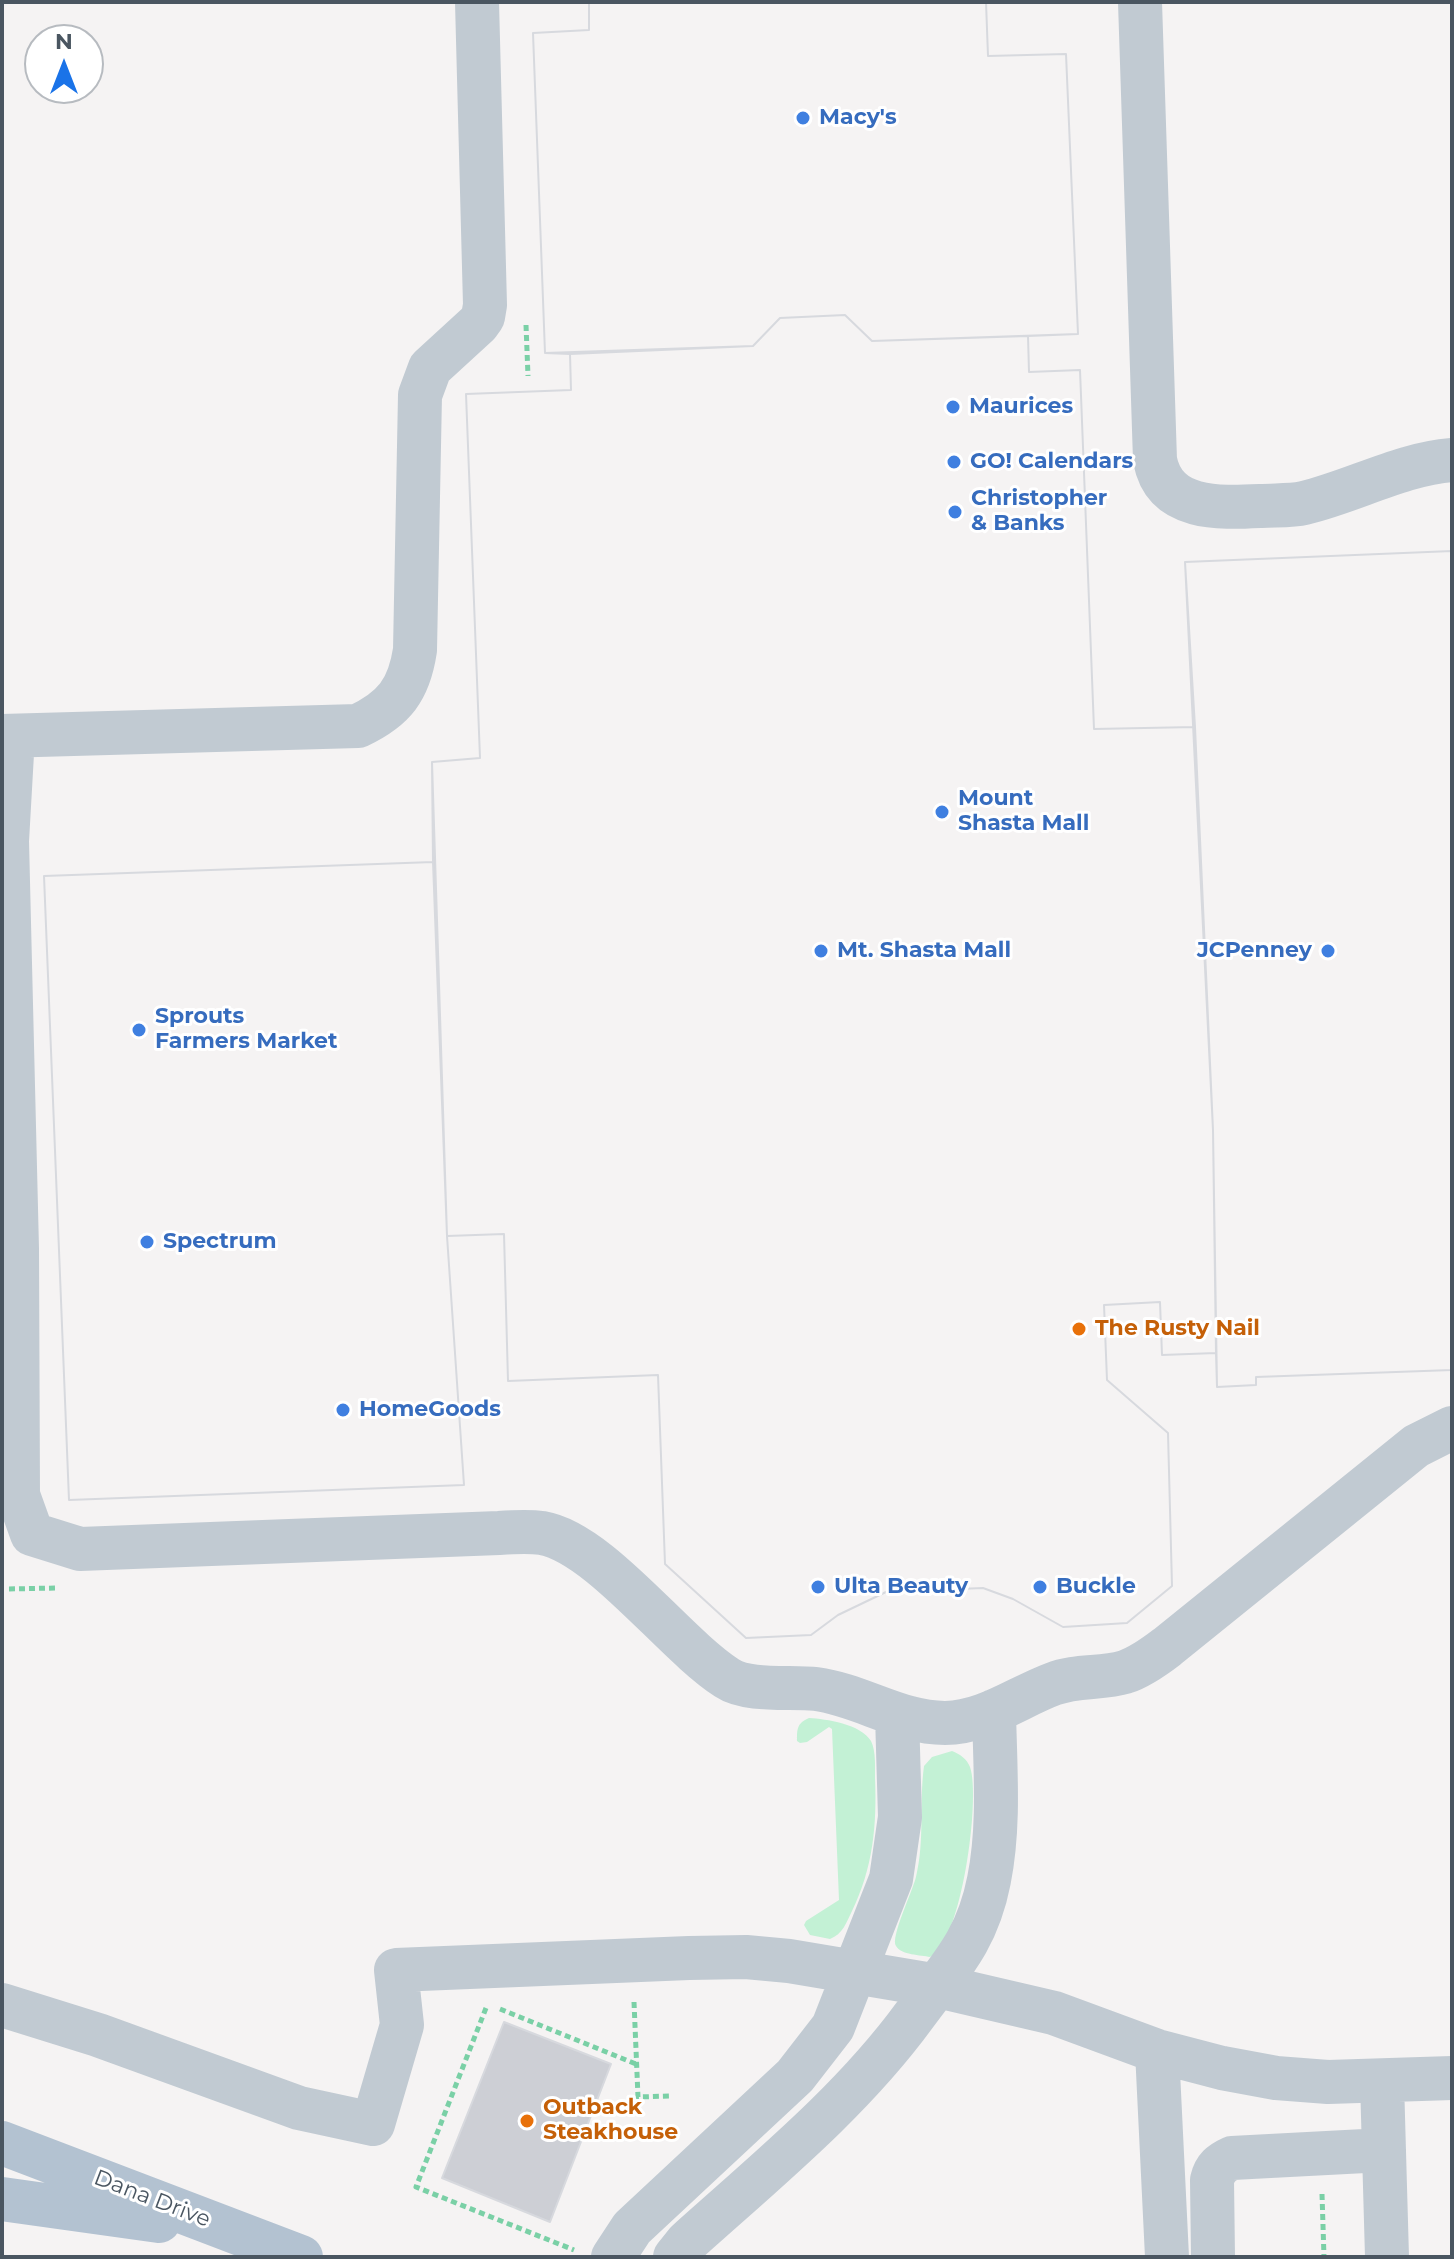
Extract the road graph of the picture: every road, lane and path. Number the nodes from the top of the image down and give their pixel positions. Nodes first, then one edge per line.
1 (477, 2) edge
2 (1140, 2) edge
3 (1452, 460) edge
4 (8, 736) edge
5 (1452, 1428) edge
6 (10, 1495) edge
7 (63, 1588) dead end
8 (9, 1589) dead end
9 (994, 1711) junction
10 (897, 1715) junction
11 (854, 1971) junction
12 (634, 1986) dead end
13 (938, 1986) junction
14 (2, 2005) edge
15 (1157, 2051) junction
16 (636, 2064) junction
17 (1452, 2078) edge
18 (1382, 2081) junction
19 (671, 2096) dead end
20 (2, 2143) edge
21 (1384, 2150) junction
22 (1322, 2182) dead end
23 (2, 2199) edge
24 (236, 2232) junction
25 (595, 2254) edge
26 (301, 2257) edge
27 (675, 2257) edge
28 (1167, 2257) edge
29 (1213, 2257) edge
30 (1324, 2257) edge
31 (1387, 2257) edge

1 - 4 lane
2 - 3 lane
4 - 6 lane
5 - 9 lane
6 - 10 lane
7 - 8 path
9 - 10 lane
9 - 13 lane
10 - 11 lane
11 - 13 lane
11 - 14 lane
11 - 25 lane
12 - 16 path
13 - 15 lane
13 - 27 lane
15 - 18 lane
15 - 28 lane
16 - 19 path
16 - 25 path
17 - 18 lane
18 - 21 lane
20 - 24 main road, Dana Drive
21 - 29 lane
21 - 31 lane
22 - 30 path
23 - 24 main road
24 - 26 main road, Dana Drive

